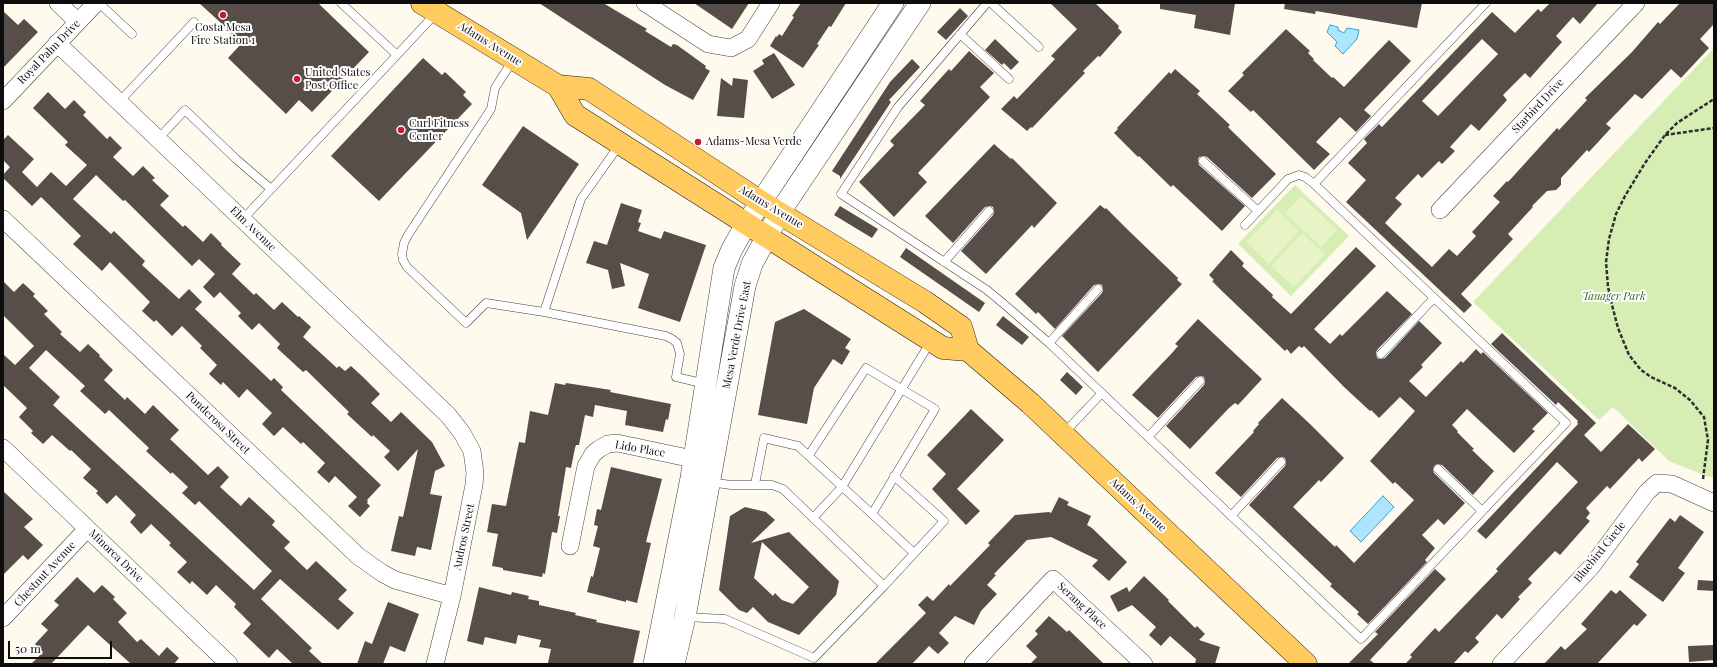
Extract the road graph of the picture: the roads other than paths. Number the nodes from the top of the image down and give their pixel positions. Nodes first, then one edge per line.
1 (58, 3) edge
2 (97, 3) edge
3 (341, 3) edge
4 (645, 3) edge
5 (770, 3) edge
6 (893, 3) edge
7 (920, 3) edge
8 (987, 3) edge
9 (991, 3) edge
10 (1486, 3) edge
11 (1636, 3) edge
12 (430, 7) edge
13 (78, 22) junction
14 (194, 22) dead end
15 (132, 34) dead end
16 (960, 34) junction
17 (57, 43) junction
18 (1039, 47) dead end
19 (397, 55) junction
20 (513, 59) junction
21 (1009, 79) dead end
22 (558, 86) junction
23 (3, 101) edge
24 (119, 102) junction
25 (158, 138) junction
26 (621, 143) junction
27 (1203, 161) dead end
28 (1314, 184) junction
29 (271, 189) junction
30 (771, 207) junction
31 (1440, 210) dead end
32 (989, 211) dead end
33 (1258, 211) junction
34 (3, 219) edge
35 (243, 219) junction
36 (747, 223) junction
37 (1245, 225) dead end
38 (766, 236) junction
39 (944, 262) junction
40 (1098, 289) dead end
41 (1434, 298) junction
42 (544, 312) junction
43 (931, 341) junction
44 (1049, 343) junction
45 (968, 350) junction
46 (1381, 354) dead end
47 (1200, 381) dead end
48 (716, 386) junction
49 (902, 388) junction
50 (1102, 393) junction
51 (448, 415) joint
52 (1063, 434) junction
53 (1148, 437) junction
54 (3, 448) edge
55 (809, 455) junction
56 (1281, 462) dead end
57 (1438, 469) dead end
58 (701, 474) junction
59 (894, 476) junction
60 (755, 484) junction
61 (842, 487) junction
62 (1714, 503) edge
63 (1482, 511) junction
64 (872, 514) junction
65 (1231, 516) junction
66 (813, 518) junction
67 (87, 529) junction
68 (570, 546) dead end
69 (914, 553) junction
70 (884, 586) junction
71 (452, 596) junction
72 (685, 617) junction
73 (3, 618) edge
74 (229, 664) edge
75 (435, 664) edge
76 (654, 664) edge
77 (674, 664) edge
78 (973, 664) edge
79 (1144, 664) edge
80 (1306, 664) edge
81 (1501, 664) edge

1 - 13 street
2 - 13 street, Royal Palm Drive
2 - 15 lane
3 - 19 lane
4 - 5 street
6 - 30 street, Mesa Verde Drive East
7 - 30 street, Mesa Verde Drive East
8 - 16 lane
9 - 18 lane
10 - 28 lane
11 - 31 street, Starbird Drive
12 - 19 lane
12 - 20 main road, Adams Avenue
13 - 17 street, Royal Palm Drive
14 - 24 lane
16 - 21 lane
16 - 39 lane
17 - 23 street, Royal Palm Drive
17 - 24 street, Elm Avenue
19 - 29 lane
20 - 22 main road, Adams Avenue
20 - 42 lane
22 - 26 main road, Adams Avenue
22 - 30 main road, Adams Avenue
24 - 25 street, Elm Avenue
25 - 29 lane
25 - 35 street, Elm Avenue
26 - 36 main road, Adams Avenue
26 - 42 lane
27 - 33 lane
28 - 33 lane
28 - 41 lane
29 - 35 lane
30 - 36 street, Mesa Verde Drive East
30 - 38 street, Mesa Verde Drive East
30 - 45 main road, Adams Avenue
32 - 39 lane
33 - 37 lane
34 - 71 street, Ponderosa Street
35 - 51 street, Elm Avenue
36 - 38 main road, Adams Avenue
36 - 48 street, Mesa Verde Drive East
38 - 43 main road, Adams Avenue
38 - 48 street, Mesa Verde Drive East
39 - 44 lane
40 - 44 lane
41 - 46 lane
41 - 63 lane
42 - 48 lane
43 - 45 main road, Adams Avenue
43 - 49 lane
44 - 50 lane
45 - 52 main road, Adams Avenue
47 - 53 lane
48 - 58 street, Mesa Verde Drive East
49 - 55 lane
49 - 59 lane
49 - 61 lane
50 - 52 lane
50 - 53 lane
51 - 71 street, Andros Street
52 - 80 main road, Adams Avenue
53 - 65 lane
54 - 67 street, Minorca Drive
55 - 60 lane
55 - 61 lane
56 - 65 lane
57 - 63 lane
58 - 60 lane
58 - 68 street, Lido Place
58 - 72 street, Mesa Verde Drive East
58 - 76 street, Mesa Verde Drive East
59 - 64 lane
59 - 69 lane
60 - 66 lane
61 - 64 lane
61 - 66 lane
62 - 81 street, Bluebird Circle
63 - 65 lane
64 - 69 lane
66 - 70 lane
67 - 73 street, Chestnut Avenue
67 - 74 street, Minorca Drive
69 - 70 lane
70 - 72 lane
71 - 75 street, Andros Street
72 - 77 street, Mesa Verde Drive East
78 - 79 street, Serang Place

